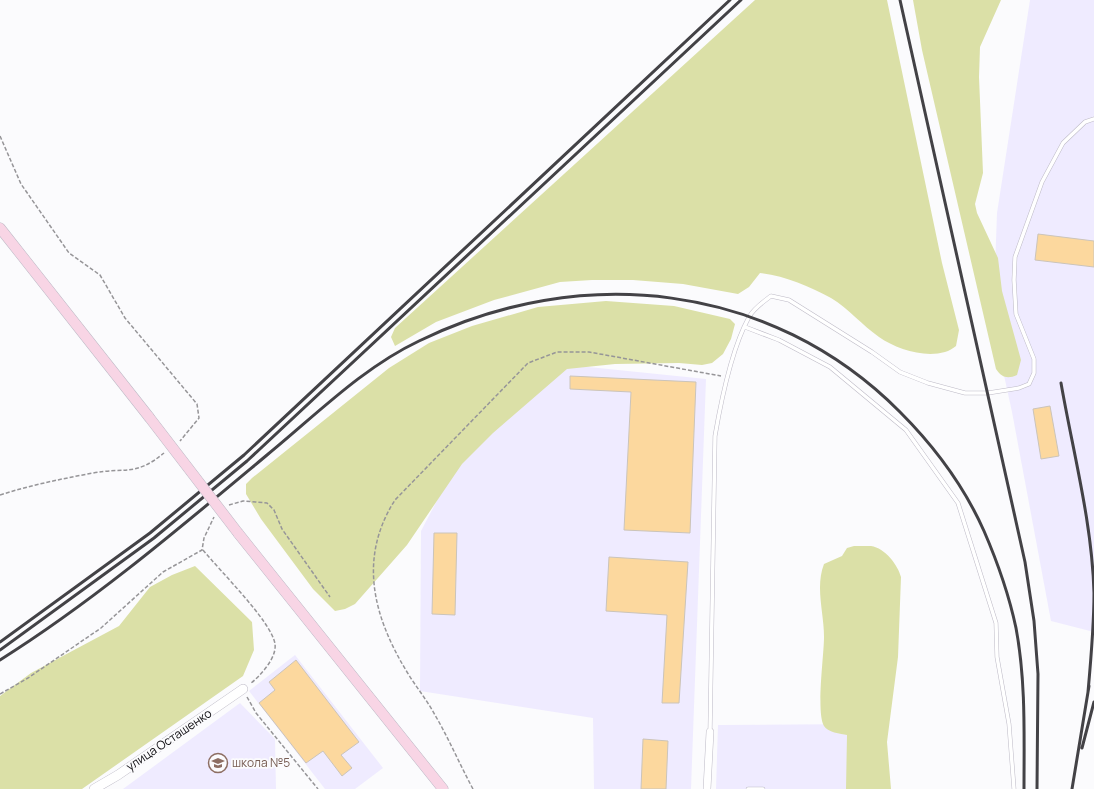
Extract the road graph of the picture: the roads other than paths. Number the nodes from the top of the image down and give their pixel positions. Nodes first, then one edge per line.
1 (1094, 119) edge
2 (0, 228) edge
3 (745, 327) junction
4 (243, 689) road end
5 (710, 732) joint
6 (94, 789) edge
7 (443, 789) edge
8 (707, 789) edge
9 (748, 789) edge
10 (763, 789) edge
11 (1014, 789) edge

1 - 3 lane
2 - 7 main road, bridge
3 - 5 lane
3 - 11 lane
4 - 6 street, улица Осташенко
5 - 8 street
9 - 10 lane

